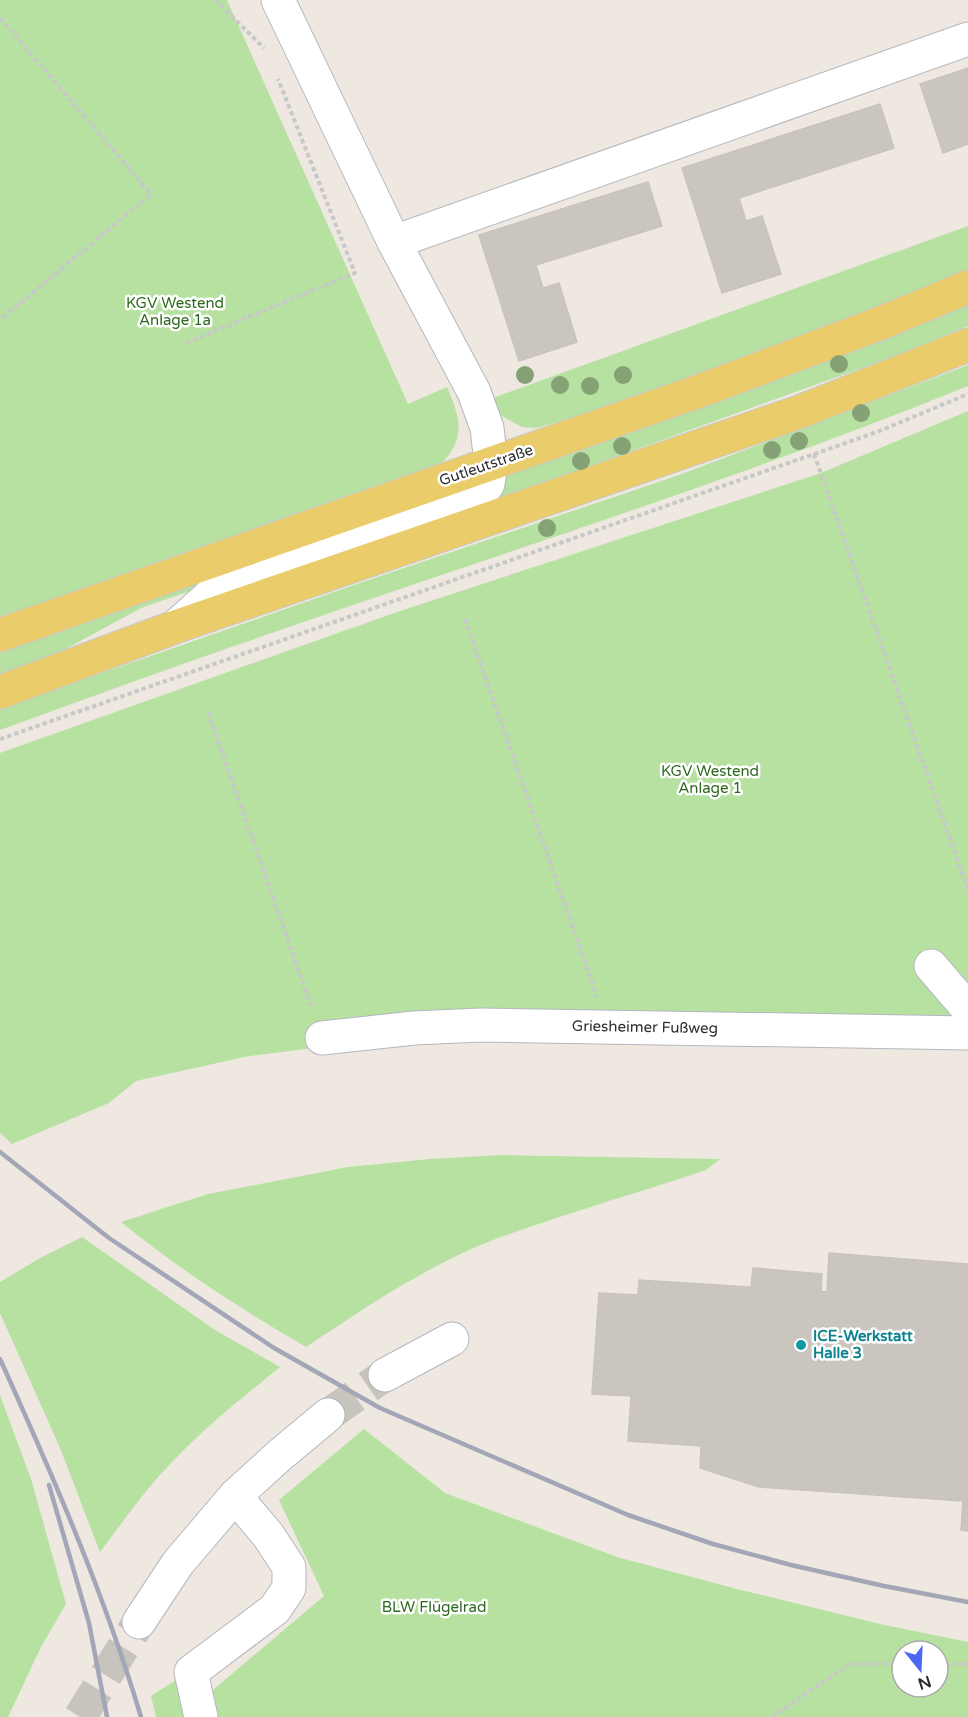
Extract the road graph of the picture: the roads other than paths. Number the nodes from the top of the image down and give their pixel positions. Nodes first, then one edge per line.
1 (278, 0) edge
2 (968, 39) edge
3 (394, 242) junction
4 (968, 287) edge
5 (968, 345) edge
6 (491, 463) junction
7 (175, 627) junction
8 (0, 635) edge
9 (0, 692) edge
10 (931, 966) dead end
11 (968, 1009) edge
12 (968, 1033) edge
13 (322, 1038) road end
14 (452, 1339) dead end
15 (385, 1375) tunnel mouth
16 (328, 1415) tunnel mouth
17 (235, 1496) junction
18 (140, 1622) tunnel mouth
19 (201, 1717) edge

1 - 3 street
2 - 3 street
3 - 6 street
4 - 6 main road, Gutleutstraße
5 - 7 main road
6 - 7 street
6 - 8 main road, Gutleutstraße
7 - 9 main road
10 - 11 street
12 - 13 street, Griesheimer Fußweg
14 - 15 street
16 - 17 street
17 - 18 street
17 - 19 street

